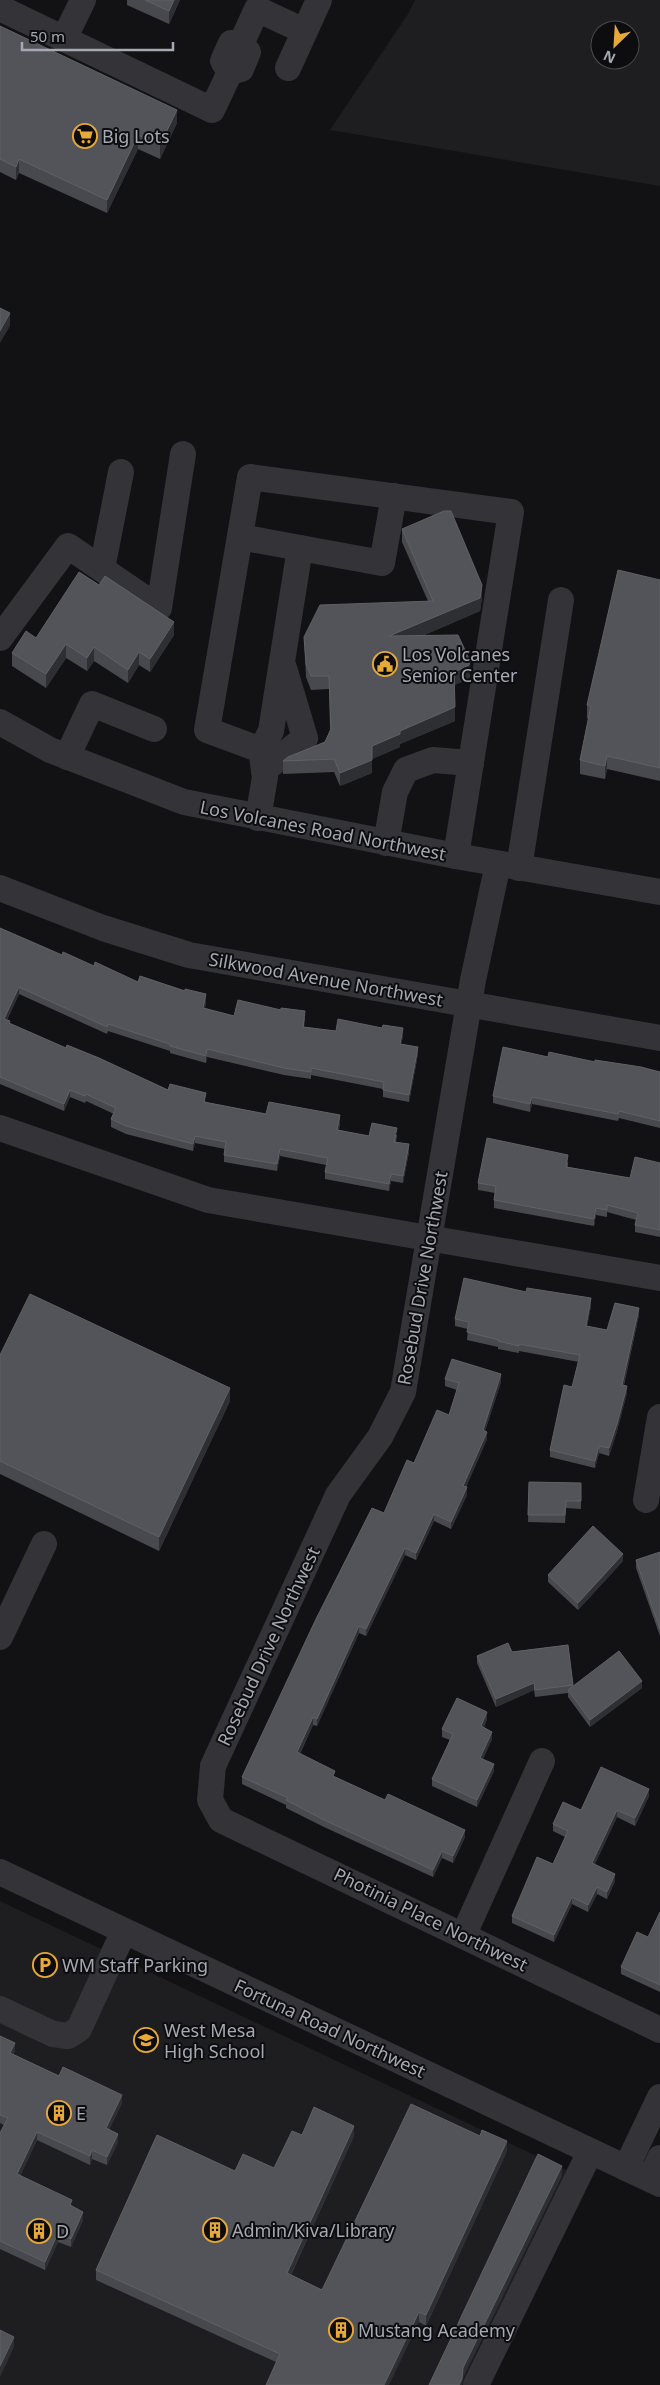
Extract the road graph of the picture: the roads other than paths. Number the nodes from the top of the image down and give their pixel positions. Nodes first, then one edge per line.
1 (83, 0) edge
2 (319, 0) edge
3 (259, 5) edge
4 (0, 8) edge
5 (304, 31) junction
6 (64, 39) junction
7 (288, 68) dead end
8 (183, 454) dead end
9 (121, 472) dead end
10 (394, 496) junction
11 (240, 538) junction
12 (300, 548) junction
13 (102, 569) junction
14 (561, 600) dead end
15 (0, 638) edge
16 (282, 660) junction
17 (0, 722) edge
18 (154, 729) dead end
19 (67, 757) junction
20 (263, 760) junction
21 (471, 763) junction
22 (258, 818) junction
23 (386, 843) junction
24 (456, 856) junction
25 (508, 866) junction
26 (0, 888) edge
27 (660, 892) edge
28 (468, 1005) junction
29 (660, 1038) edge
30 (0, 1128) edge
31 (430, 1238) junction
32 (660, 1278) edge
33 (660, 1417) edge
34 (646, 1500) dead end
35 (44, 1544) dead end
36 (0, 1637) edge
37 (542, 1761) dead end
38 (210, 1800) joint
39 (0, 1872) edge
40 (124, 1931) junction
41 (464, 1934) junction
42 (0, 2009) edge
43 (660, 2030) edge
44 (660, 2097) edge
45 (590, 2152) junction
46 (626, 2168) junction
47 (657, 2174) edge
48 (476, 2385) edge

1 - 6 street
2 - 5 street
3 - 5 street
3 - 6 street
4 - 6 street
5 - 7 street
8 - 13 street
9 - 13 street
10 - 11 street
10 - 12 street
10 - 21 street
11 - 12 street
11 - 20 street
12 - 16 street
13 - 15 street
14 - 25 street, Rosebud Drive Northwest
16 - 20 street
16 - 20 street
17 - 19 street, Los Volcanes Road Northwest
18 - 19 street
19 - 22 street, Los Volcanes Road Northwest
20 - 22 street
21 - 23 street
21 - 24 street
22 - 23 street, Los Volcanes Road Northwest
23 - 24 street, Los Volcanes Road Northwest
24 - 25 street, Los Volcanes Road Northwest
25 - 27 street, Los Volcanes Road Northwest
25 - 28 street, Rosebud Drive Northwest
26 - 28 street, Silkwood Avenue Northwest
28 - 29 street, Silkwood Avenue Northwest
28 - 31 street, Rosebud Drive Northwest
30 - 31 street
31 - 32 street
31 - 38 street, Rosebud Drive Northwest
33 - 34 street
35 - 36 street
37 - 41 street
38 - 41 street, Photinia Place Northwest
39 - 40 street, Fortuna Road Northwest
40 - 42 street
40 - 45 street, Fortuna Road Northwest
41 - 43 street, Photinia Place Northwest
44 - 46 street
45 - 46 street, Fortuna Road Northwest
45 - 48 street
46 - 47 street, Fortuna Road Northwest

